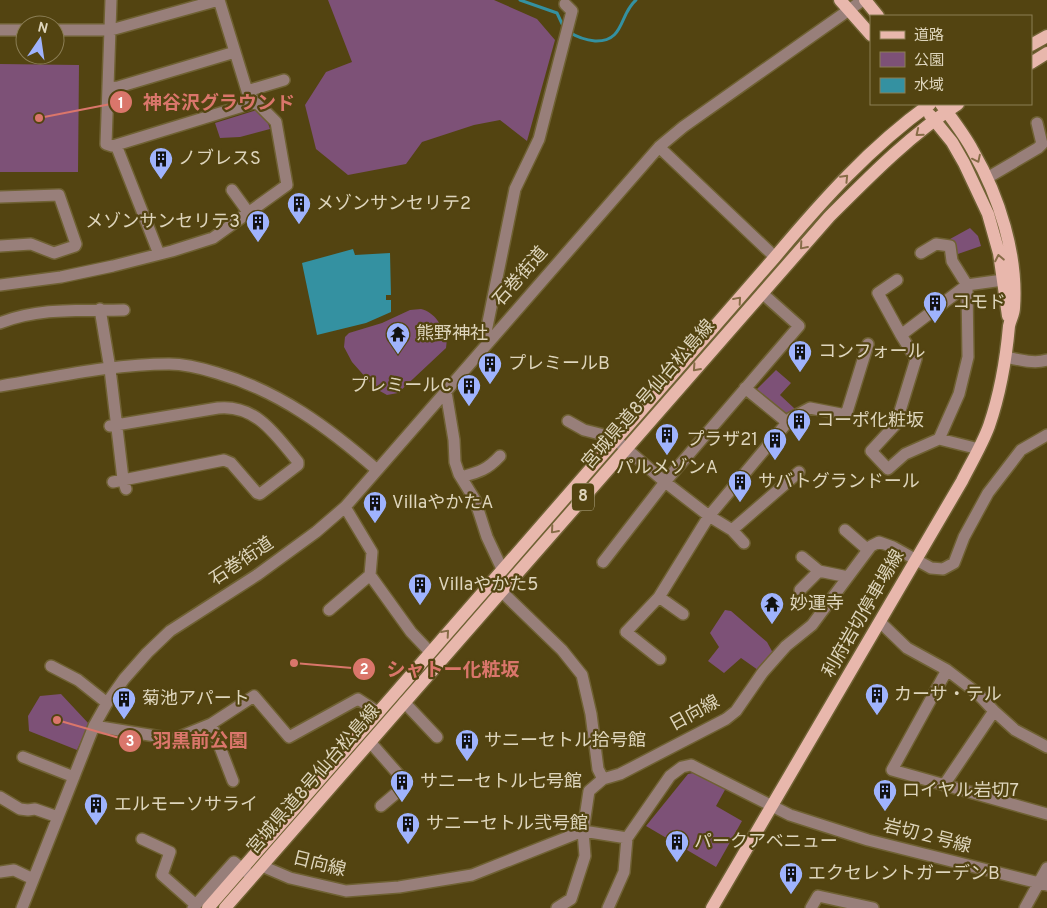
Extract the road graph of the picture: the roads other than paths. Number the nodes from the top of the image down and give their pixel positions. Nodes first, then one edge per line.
1 (111, 0) edge
2 (219, 0) edge
3 (840, 0) edge
4 (864, 0) edge
5 (562, 1) edge
6 (850, 10) junction
7 (877, 15) edge
8 (0, 30) edge
9 (15, 30) edge
10 (65, 30) edge
11 (111, 30) junction
12 (870, 34) edge
13 (1047, 36) edge
14 (1032, 44) edge
15 (235, 52) junction
16 (1047, 53) edge
17 (1032, 62) edge
18 (284, 80) dead end
19 (108, 88) junction
20 (247, 91) junction
21 (256, 102) junction
22 (925, 105) edge
23 (944, 108) edge
24 (935, 120) junction
25 (1037, 123) dead end
26 (116, 145) junction
27 (659, 147) junction
28 (987, 178) junction
29 (232, 190) dead end
30 (0, 198) edge
31 (248, 212) junction
32 (0, 246) edge
33 (921, 253) dead end
34 (159, 254) junction
35 (775, 257) junction
36 (897, 280) dead end
37 (1003, 280) junction
38 (967, 285) junction
39 (0, 286) edge
40 (762, 293) junction
41 (100, 309) junction
42 (124, 310) dead end
43 (0, 323) edge
44 (1010, 323) junction
45 (902, 335) junction
46 (489, 340) junction
47 (868, 344) dead end
48 (1006, 357) junction
49 (1047, 360) edge
50 (110, 368) junction
51 (0, 386) edge
52 (745, 388) junction
53 (446, 392) junction
54 (568, 421) dead end
55 (788, 423) junction
56 (113, 425) junction
57 (1047, 435) edge
58 (939, 439) junction
59 (620, 444) junction
60 (979, 449) junction
61 (500, 456) dead end
62 (377, 470) junction
63 (799, 472) dead end
64 (461, 477) junction
65 (665, 482) junction
66 (345, 507) junction
67 (709, 516) junction
68 (732, 530) junction
69 (845, 530) dead end
70 (744, 543) dead end
71 (868, 550) junction
72 (802, 557) dead end
73 (915, 559) junction
74 (603, 562) dead end
75 (502, 569) junction
76 (820, 571) junction
77 (370, 575) junction
78 (848, 577) junction
79 (800, 590) dead end
80 (501, 591) junction
81 (659, 597) junction
82 (329, 610) dead end
83 (682, 614) dead end
84 (880, 622) junction
85 (430, 652) junction
86 (660, 660) dead end
87 (51, 666) dead end
88 (947, 670) junction
89 (107, 702) junction
90 (404, 702) junction
91 (994, 711) junction
92 (378, 712) junction
93 (210, 724) junction
94 (94, 726) junction
95 (437, 737) dead end
96 (370, 742) junction
97 (1047, 747) edge
98 (23, 757) dead end
99 (74, 777) junction
100 (603, 779) junction
101 (233, 781) dead end
102 (944, 785) junction
103 (0, 797) edge
104 (381, 806) dead end
105 (772, 806) junction
106 (1047, 814) edge
107 (58, 817) junction
108 (583, 831) junction
109 (627, 838) junction
110 (142, 839) dead end
111 (262, 866) junction
112 (1047, 868) edge
113 (0, 872) edge
114 (248, 873) junction
115 (33, 879) junction
116 (1043, 884) edge
117 (199, 907) edge
118 (22, 908) edge
119 (225, 908) edge
120 (557, 908) edge
121 (608, 908) edge
122 (712, 908) edge
123 (811, 908) edge
124 (872, 908) edge
125 (1025, 908) edge

1 - 11 street
2 - 11 street
2 - 15 street
3 - 6 main road
4 - 6 street, 石巻街道
4 - 7 main road
5 - 46 street
6 - 12 main road
6 - 27 street, 石巻街道
8 - 9 street
10 - 11 street
11 - 19 street
13 - 14 main road
15 - 19 street
15 - 20 street
16 - 17 main road
18 - 20 street
19 - 26 street
20 - 21 street
21 - 26 street
21 - 31 street
22 - 24 main road, 利府岩切停車場線
35 -> 22 main road, 宮城県道8号仙台松島線 / 8
23 - 24 main road, 宮城県道8号仙台松島線 / 8
23 -> 28 main road, 利府岩切停車場線
37 -> 24 main road, 利府岩切停車場線
24 -> 40 main road, 宮城県道8号仙台松島線 / 8
25 - 28 street
26 - 34 street
27 - 35 street
27 - 46 street, 石巻街道
28 - 44 main road, 利府岩切停車場線
29 - 31 street
30 - 32 street
31 - 34 street
33 - 38 street
34 - 39 street
59 -> 35 main road, 宮城県道8号仙台松島線 / 8
36 - 45 street
37 - 38 street
37 - 44 main road, 利府岩切停車場線
38 - 45 street
38 - 58 street
40 - 52 street
40 -> 59 main road, 宮城県道8号仙台松島線 / 8
41 - 42 street
41 - 43 street
41 - 50 street
44 - 48 main road, 利府岩切停車場線
45 - 58 street
46 - 53 street, 石巻街道
47 - 55 street
48 - 49 street
48 - 60 main road, 利府岩切停車場線
50 - 51 street
50 - 56 street
50 - 62 street
52 - 55 street
52 - 65 street
53 - 62 street, 石巻街道
53 - 64 street
54 - 59 street
55 - 67 street
56 - 56 street
57 - 73 street
58 - 60 street
59 - 65 street
59 - 75 main road, 宮城県道8号仙台松島線 / 8
59 -> 80 main road, 宮城県道8号仙台松島線 / 8
60 - 73 main road, 利府岩切停車場線
61 - 64 street
62 - 66 street, 石巻街道
63 - 68 street
64 - 75 street
65 - 67 street
65 - 74 street
66 - 77 street
66 - 89 street, 石巻街道
67 - 68 street
67 - 81 street
68 - 70 street
69 - 71 street
71 - 73 street
71 - 78 street, 日向線
72 - 76 street
73 - 84 main road, 利府岩切停車場線
85 -> 75 main road, 宮城県道8号仙台松島線 / 8
76 - 78 street
76 - 79 street
77 - 82 street
77 - 85 street
78 - 100 street, 日向線
80 - 90 main road, 宮城県道8号仙台松島線 / 8
80 - 100 street
81 - 83 street
81 - 86 street
84 - 88 street
84 - 105 main road, 利府岩切停車場線
85 - 92 main road, 宮城県道8号仙台松島線 / 8
87 - 89 street
88 - 91 street
88 - 102 street
89 - 94 street, 石巻街道
90 - 95 street
90 - 96 main road, 宮城県道8号仙台松島線 / 8
91 - 97 street
91 - 102 street
92 - 93 street
92 - 114 main road, 宮城県道8号仙台松島線 / 8
93 - 94 street
93 - 101 street
94 - 99 street, 石巻街道
96 - 104 street
96 - 111 main road, 宮城県道8号仙台松島線 / 8
98 - 99 street
99 - 107 street, 石巻街道
100 - 108 street
102 - 106 street
103 - 107 street
105 - 109 street, 岩切２号線
105 - 116 street, 岩切２号線
105 - 122 main road, 利府岩切停車場線
107 - 115 street, 石巻街道
108 - 109 street
108 - 111 street, 日向線
108 - 120 street
109 - 121 street
110 - 117 street
111 - 114 main road, 宮城県道8号仙台松島線 / 8
112 - 116 street
113 - 115 street
114 - 117 main road, 宮城県道8号仙台松島線 / 8
114 - 119 main road, 宮城県道8号仙台松島線 / 8
115 - 118 street, 石巻街道
116 - 125 street
123 - 124 street

